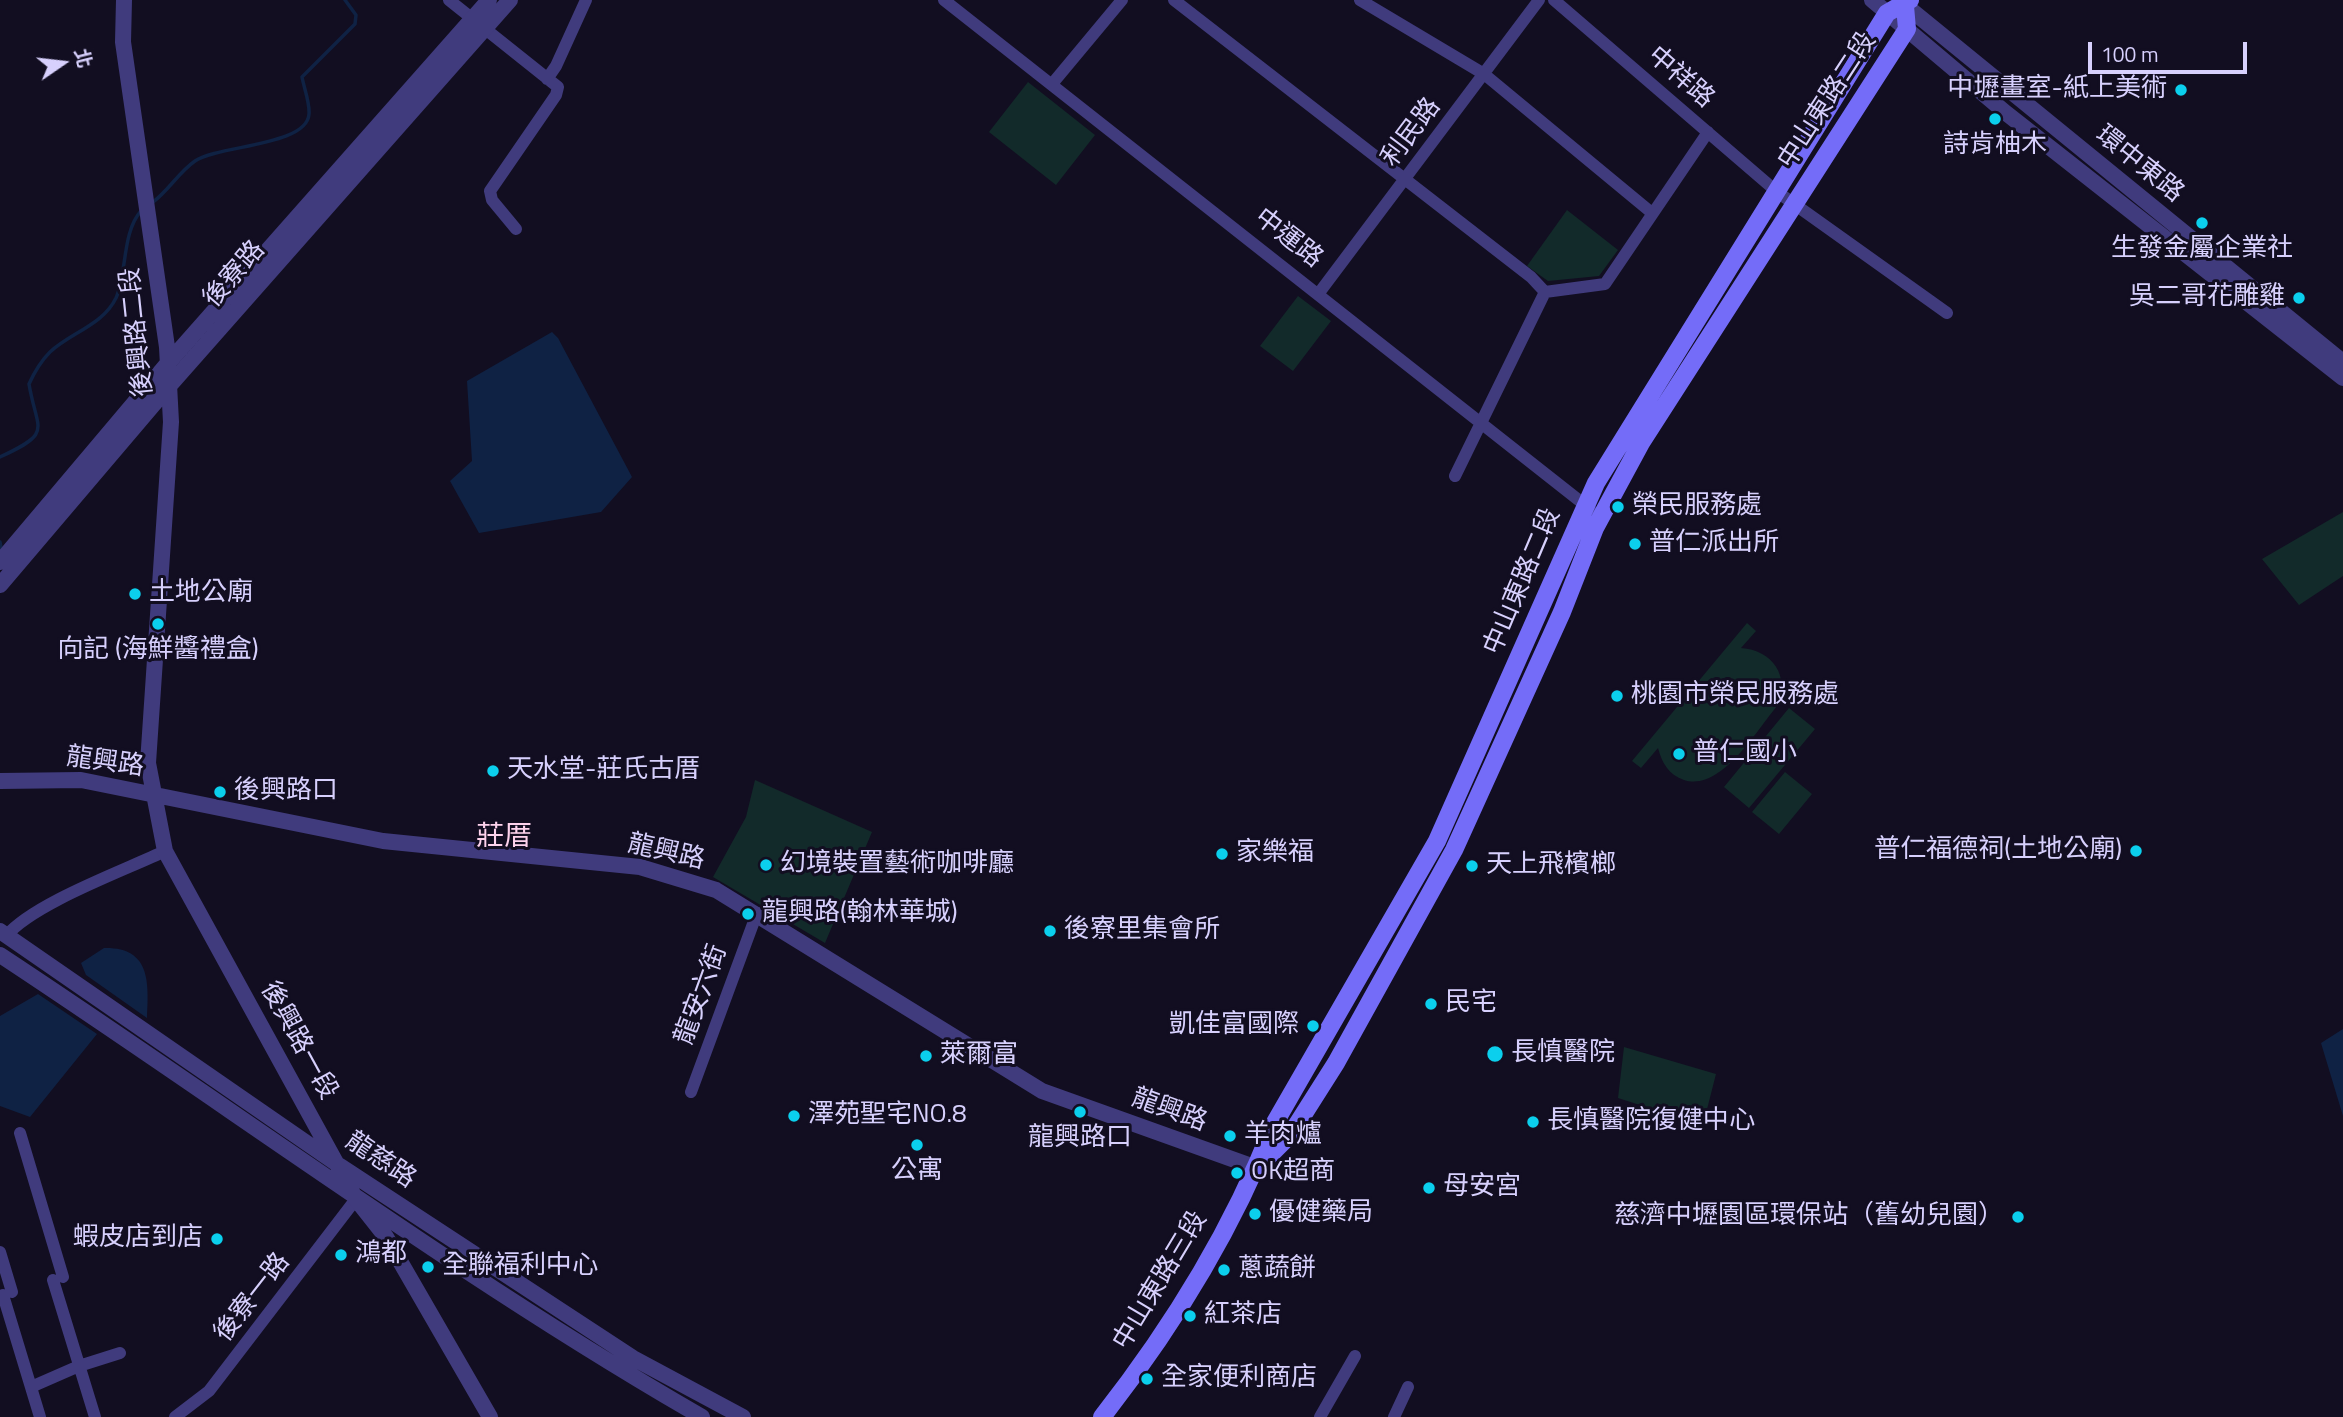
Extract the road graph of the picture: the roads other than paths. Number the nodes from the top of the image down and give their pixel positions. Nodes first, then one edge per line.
1 (124, 0) edge
2 (449, 0) edge
3 (489, 0) edge
4 (510, 0) edge
5 (586, 0) edge
6 (944, 0) edge
7 (1122, 0) edge
8 (1174, 0) edge
9 (1360, 0) edge
10 (1539, 0) edge
11 (1554, 0) edge
12 (1872, 0) edge
13 (1900, 5) edge
14 (477, 25) junction
15 (1907, 29) junction
16 (1484, 75) junction
17 (547, 79) junction
18 (1052, 84) junction
19 (1708, 132) junction
20 (1404, 181) junction
21 (1776, 191) junction
22 (1795, 202) junction
23 (1652, 213) junction
24 (516, 229) dead end
25 (1545, 292) junction
26 (1319, 293) junction
27 (1947, 313) dead end
28 (168, 363) junction
29 (2341, 366) edge
30 (170, 385) junction
31 (1481, 420) junction
32 (1455, 476) dead end
33 (1585, 505) junction
34 (1601, 517) junction
35 (0, 562) edge
36 (0, 585) edge
37 (154, 661) joint
38 (0, 781) edge
39 (153, 795) junction
40 (164, 851) junction
41 (757, 913) junction
42 (3, 934) edge
43 (0, 955) edge
44 (691, 1092) dead end
45 (20, 1133) dead end
46 (340, 1166) junction
47 (1257, 1168) junction
48 (356, 1199) junction
49 (0, 1252) edge
50 (120, 1353) dead end
51 (1355, 1356) dead end
52 (79, 1366) junction
53 (31, 1387) junction
54 (1408, 1387) dead end
55 (40, 1417) edge
56 (95, 1417) edge
57 (175, 1417) edge
58 (490, 1417) edge
59 (702, 1417) edge
60 (743, 1417) edge
61 (1102, 1417) edge
62 (1320, 1417) edge
63 (1394, 1417) edge

1 - 28 street, 後興路二段
2 - 14 street
3 - 14 street, 後寮路
4 - 14 street, 後寮路
5 - 17 street
6 - 18 street, 中運路
7 - 18 street
8 - 20 street
9 - 16 street
10 - 16 street, 利民路
11 - 19 street, 中祥路
12 - 13 street, 環中東路
13 - 15 main road, 中山東路二段
13 - 21 main road, 中山東路二段
13 - 29 street, 環中東路
14 - 17 street
14 - 28 street, 後寮路
14 - 30 street, 後寮路
15 - 22 main road, 中山東路二段
15 - 29 street, 環中東路
16 - 20 street, 利民路
16 - 23 street
17 - 24 street
18 - 26 street, 中運路
19 - 21 street, 中祥路
19 - 23 street
20 - 25 street
20 - 26 street, 利民路
21 - 22 street, 中祥路
21 - 33 main road, 中山東路二段
22 - 27 street, 中祥路
22 - 34 main road, 中山東路二段
23 - 25 street
25 - 31 street
26 - 31 street, 中運路
28 - 30 street, 後興路二段
28 - 35 street, 後寮路
30 - 36 street, 後寮路
30 - 37 street, 後興路二段
31 - 32 street
31 - 33 street, 中運路
33 - 34 street, 中運路
33 - 47 main road, 中山東路二段
34 - 47 main road, 中山東路二段
37 - 39 street, 後興路一段
38 - 39 street, 龍興路
39 - 40 street, 後興路一段
39 - 41 street, 龍興路
40 - 42 street
40 - 46 street, 後興路一段
41 - 44 street, 龍安六街
41 - 47 street, 龍興路
42 - 46 street, 龍慈路
43 - 48 street, 龍慈路
45 - 52 street
46 - 48 street, 後興路一段
46 - 60 street, 龍慈路
47 - 61 main road, 中山東路三段
48 - 57 street, 後寮一路
48 - 58 street, 後興路一段
48 - 59 street, 龍慈路
49 - 53 street
50 - 52 street
51 - 62 street
52 - 53 street
52 - 56 street
53 - 55 street
54 - 63 street

